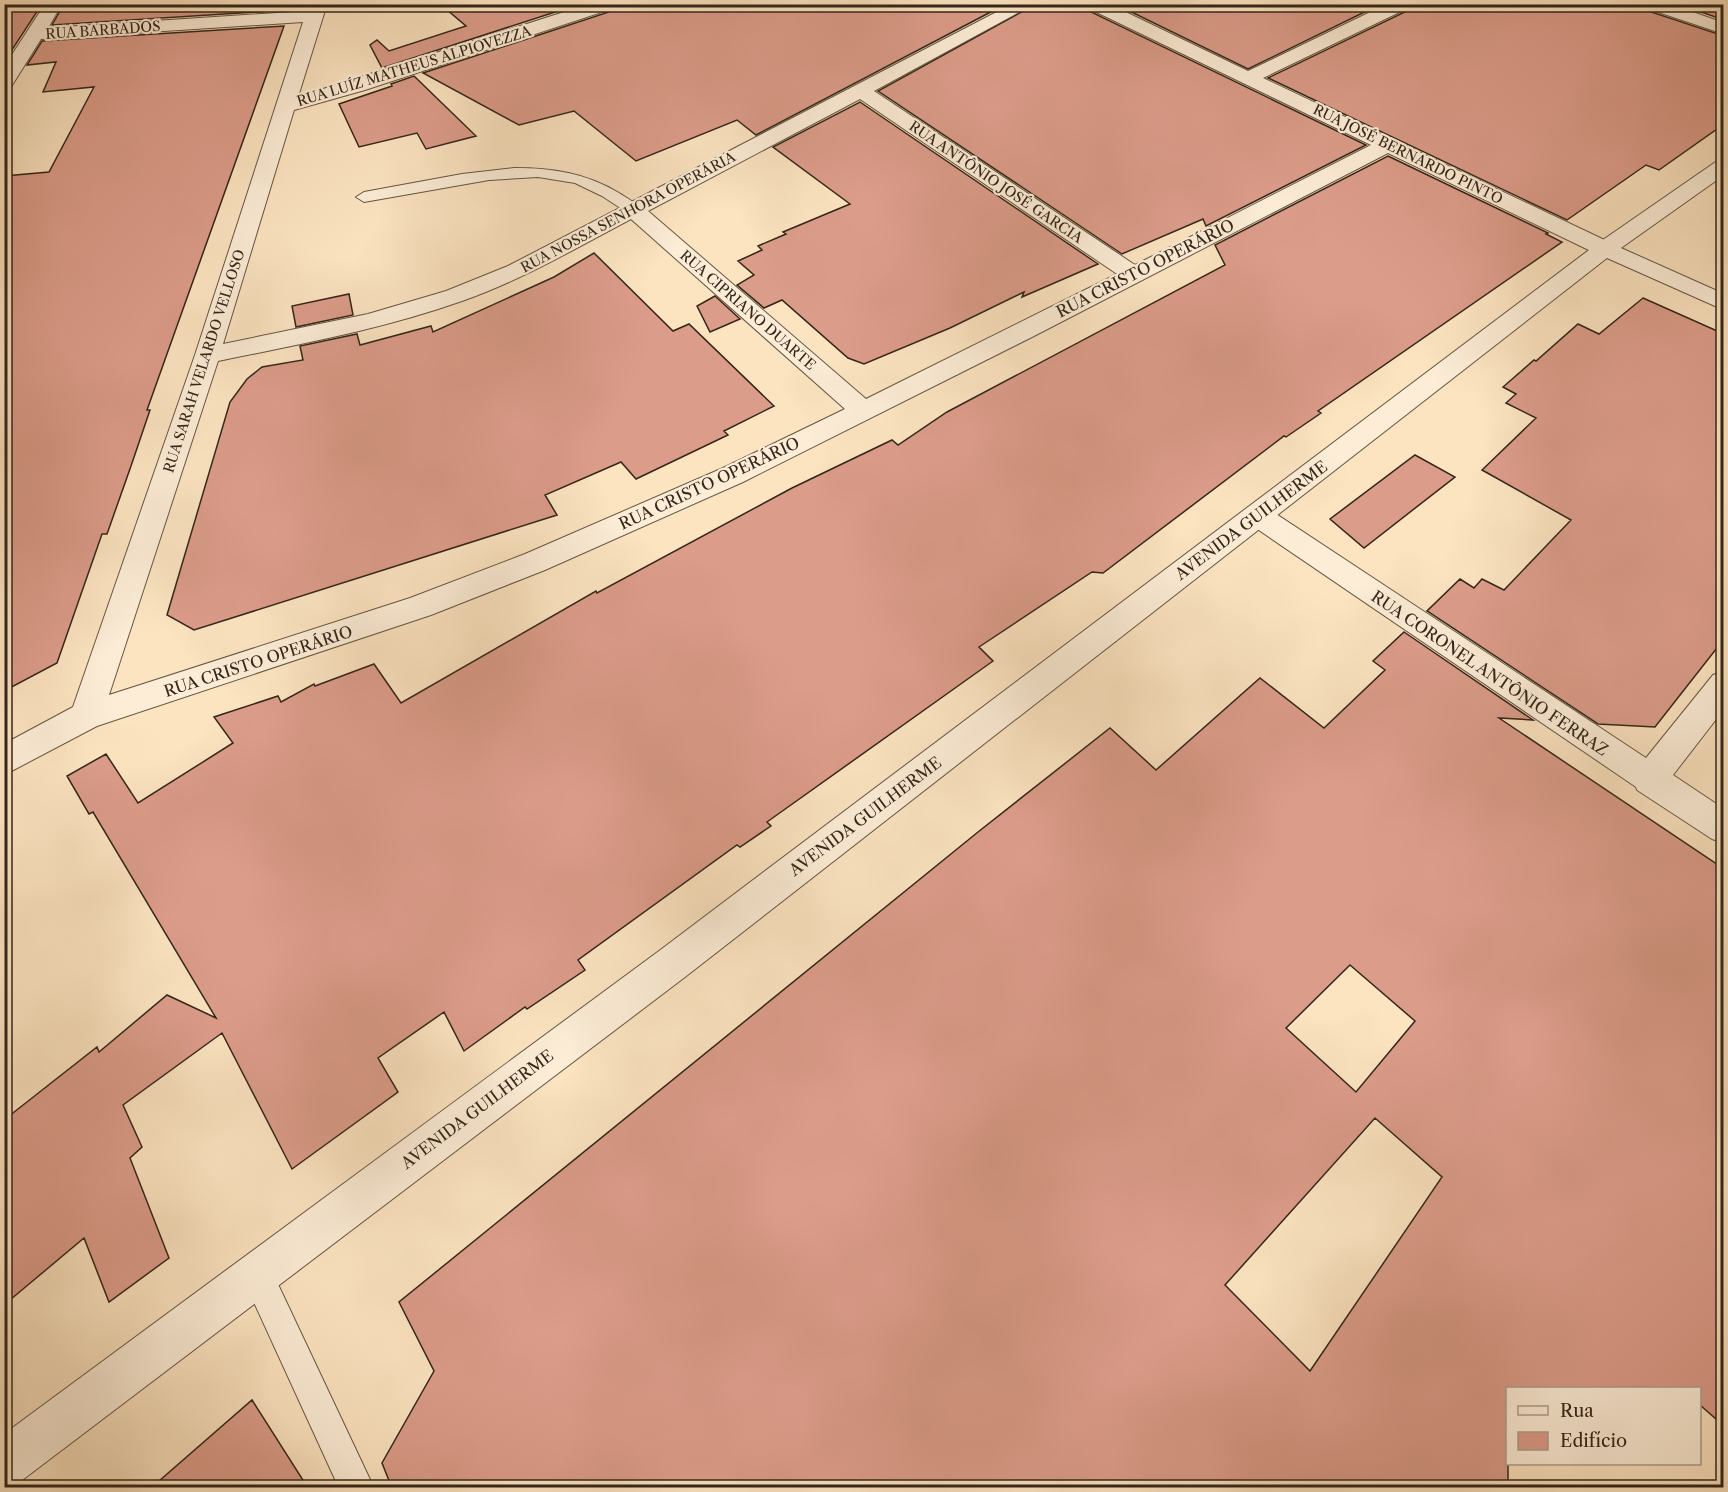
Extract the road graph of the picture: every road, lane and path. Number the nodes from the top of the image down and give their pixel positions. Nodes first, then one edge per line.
1 (54, 4) edge
2 (608, 4) edge
3 (1026, 4) edge
4 (1094, 4) edge
5 (1402, 4) edge
6 (1652, 4) edge
7 (317, 10) edge
8 (1724, 29) edge
9 (35, 34) junction
10 (1250, 77) junction
11 (4, 83) edge
12 (860, 90) junction
13 (288, 106) junction
14 (1389, 145) junction
15 (1724, 165) edge
16 (364, 197) dead end
17 (634, 210) junction
18 (1605, 249) junction
19 (1133, 274) junction
20 (1724, 303) edge
21 (207, 356) junction
22 (862, 410) junction
23 (1257, 515) junction
24 (1724, 684) edge
25 (86, 716) junction
26 (4, 761) edge
27 (1649, 780) junction
28 (1724, 828) edge
29 (257, 1274) junction
30 (4, 1464) edge
31 (357, 1488) edge

1 - 9 street
2 - 13 street, RUA LUÍZ MATHEUS ALPIOVEZZA
3 - 12 street, RUA NOSSA SENHORA OPERÁRIA
4 - 10 street, RUA JOSÉ BERNARDO PINTO
5 - 10 street
6 - 8 street
7 - 9 street, RUA BARBADOS
7 - 13 street, RUA SARAH VELARDO VELLOSO
9 - 11 street
10 - 14 street, RUA JOSÉ BERNARDO PINTO
12 - 17 street, RUA NOSSA SENHORA OPERÁRIA
12 - 19 street, RUA ANTÔNIO JOSÉ GARCIA
13 - 21 street, RUA SARAH VELARDO VELLOSO
14 - 18 street, RUA JOSÉ BERNARDO PINTO
14 - 19 street, RUA CRISTO OPERÁRIO
15 - 18 street, AVENIDA GUILHERME
16 - 17 lane
17 - 21 street, RUA NOSSA SENHORA OPERÁRIA
17 - 22 street, RUA CIPRIANO DUARTE
18 - 20 street, RUA JOSÉ BERNARDO PINTO
18 - 23 street, AVENIDA GUILHERME
19 - 22 street, RUA CRISTO OPERÁRIO
21 - 25 street, RUA SARAH VELARDO VELLOSO
22 - 25 street, RUA CRISTO OPERÁRIO
23 - 27 street, RUA CORONEL ANTÔNIO FERRAZ
23 - 29 street, AVENIDA GUILHERME
24 - 27 street
25 - 26 street, RUA CRISTO OPERÁRIO
27 - 28 street, RUA CORONEL ANTÔNIO FERRAZ
29 - 30 street, AVENIDA GUILHERME
29 - 31 lane

